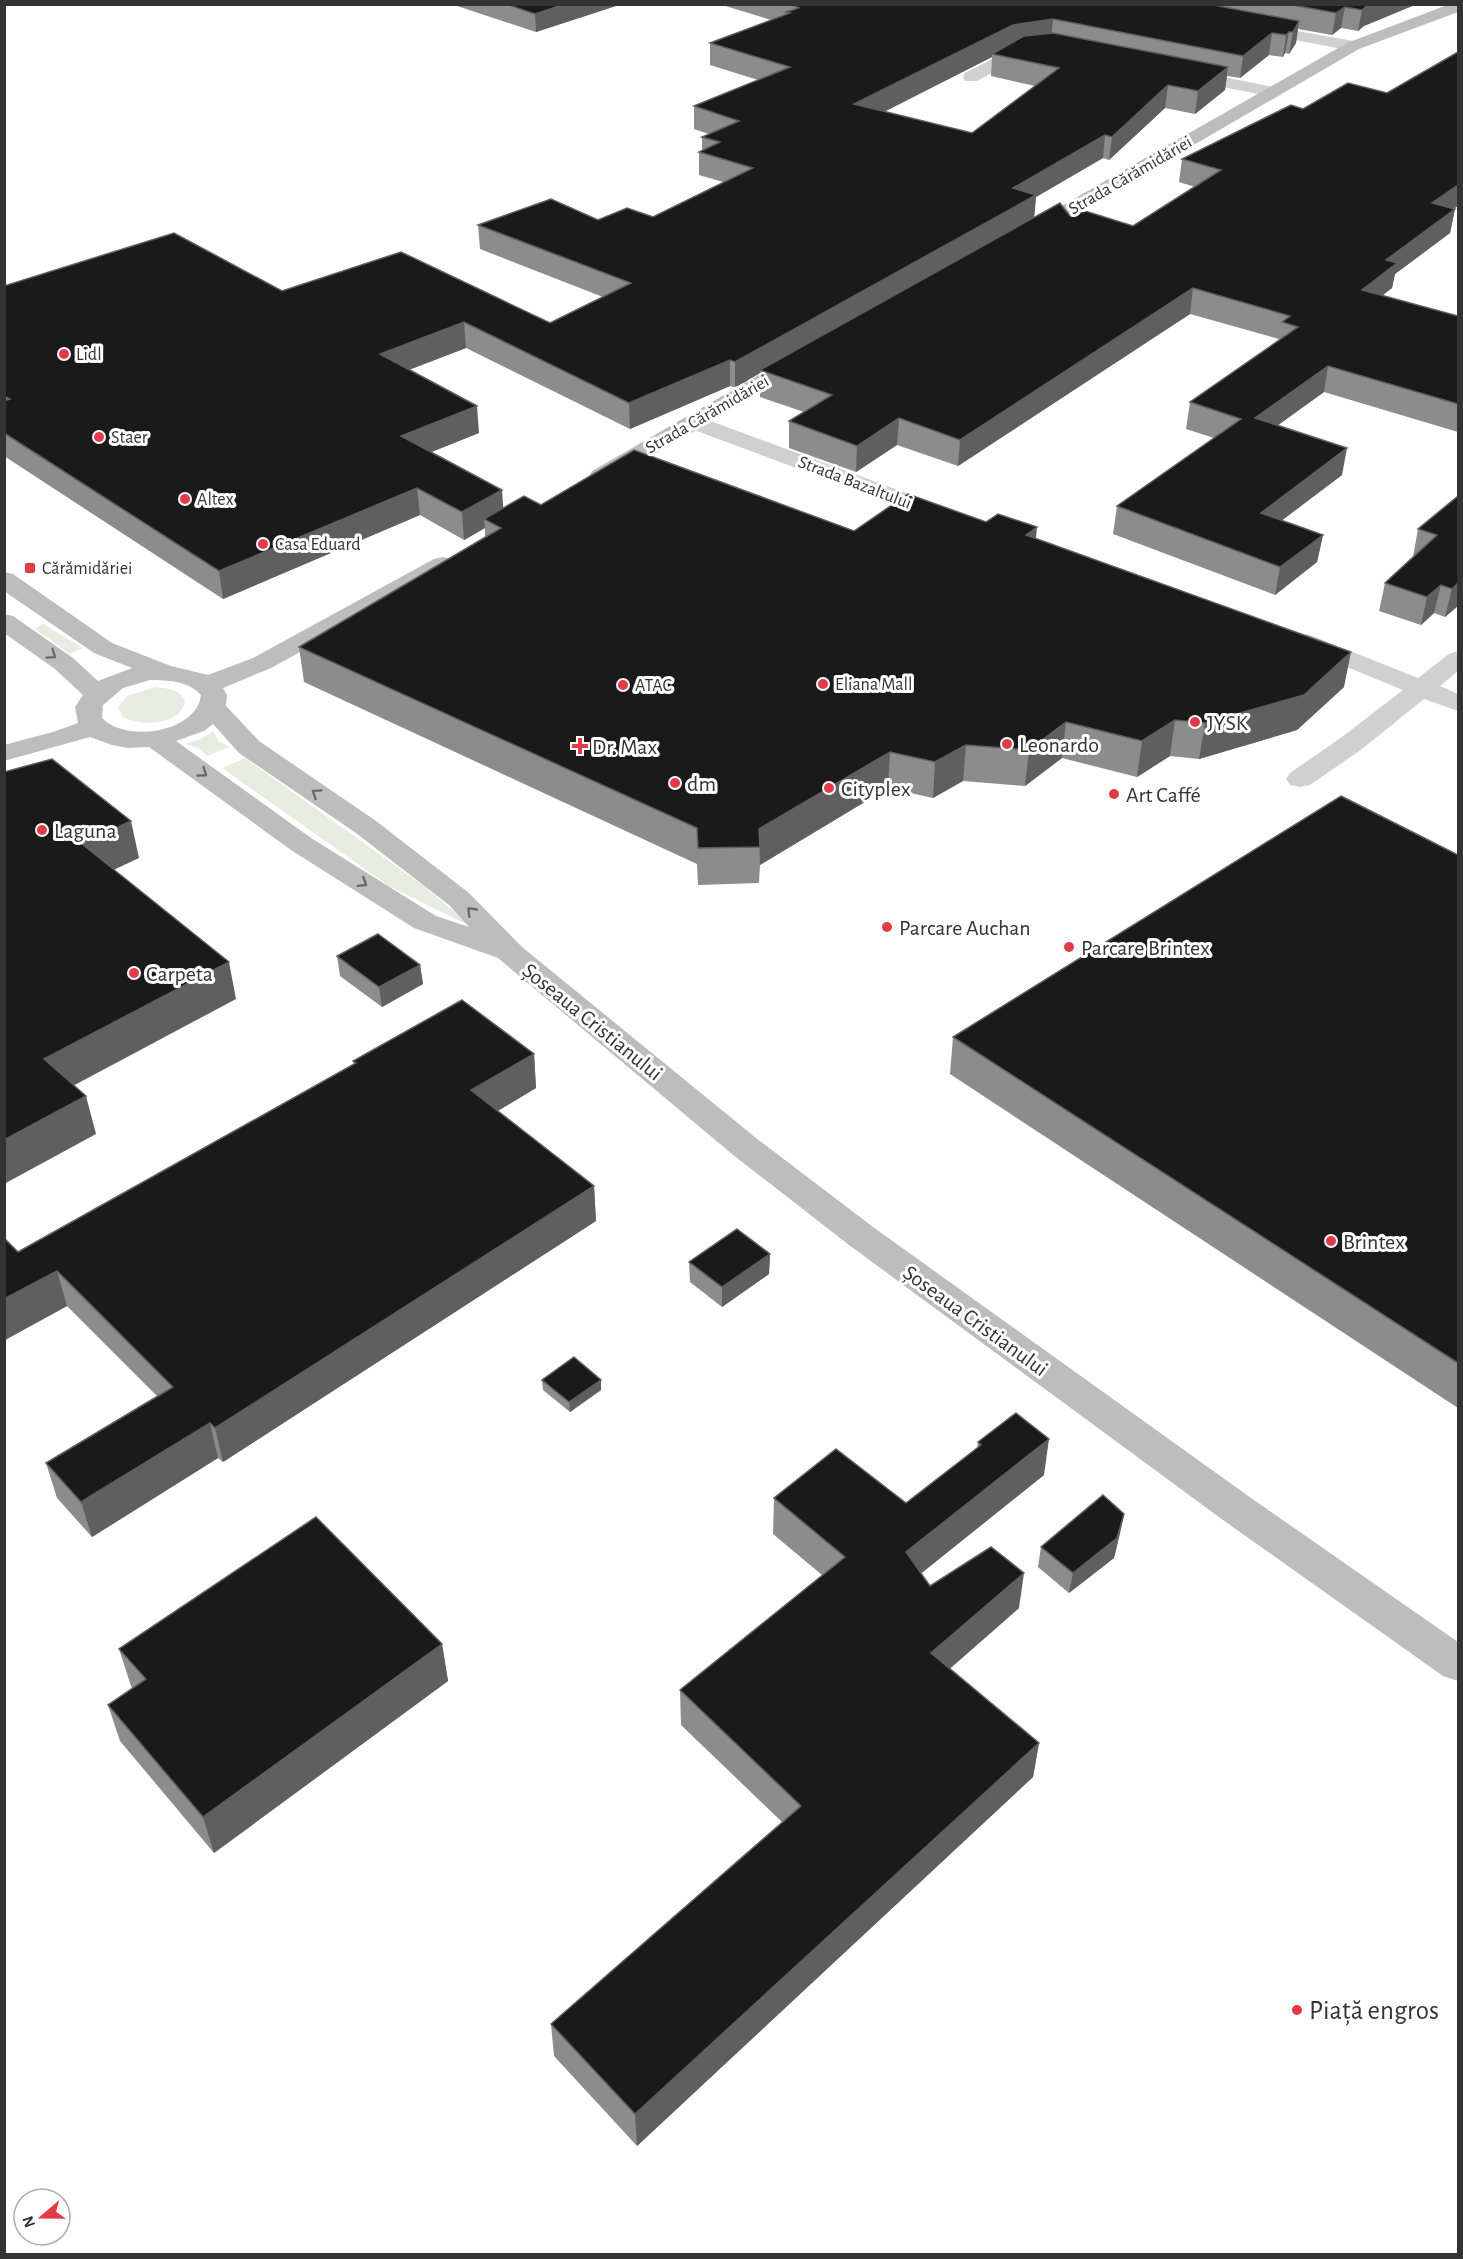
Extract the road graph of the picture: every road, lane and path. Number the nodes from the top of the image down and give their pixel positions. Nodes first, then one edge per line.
1 (1458, 7) edge
2 (1240, 25) edge
3 (1353, 46) junction
4 (1051, 48) edge
5 (1170, 72) edge
6 (971, 77) edge
7 (1273, 92) junction
8 (1014, 241) edge
9 (813, 354) edge
10 (694, 422) junction
11 (584, 485) edge
12 (968, 524) edge
13 (456, 557) edge
14 (4, 579) edge
15 (4, 621) edge
16 (1282, 632) edge
17 (1458, 659) edge
18 (165, 672) junction
19 (1422, 688) junction
20 (96, 694) junction
21 (209, 696) junction
22 (1458, 703) edge
23 (95, 726) junction
24 (155, 739) junction
25 (4, 753) edge
26 (1300, 779) dead end
27 (511, 954) junction
28 (1458, 1664) edge

1 - 3 street, Strada Cărămidăriei
2 - 3 street
3 - 7 street, Strada Cărămidăriei
4 - 6 street
5 - 7 street
7 - 8 street, Strada Cărămidăriei
9 - 10 street, Strada Cărămidăriei
10 - 11 street, Strada Cărămidăriei
10 - 12 street, Strada Bazaltului
13 - 21 street
14 - 18 street
15 -> 20 street
16 - 19 street
17 - 19 street
18 - 20 street
18 - 21 street
19 - 22 street
19 - 26 street
20 - 23 street
21 - 24 street
27 -> 21 street, Șoseaua Cristianului
23 - 24 street
23 - 25 street
24 -> 27 street, Șoseaua Cristianului
27 - 28 street, Șoseaua Cristianului

